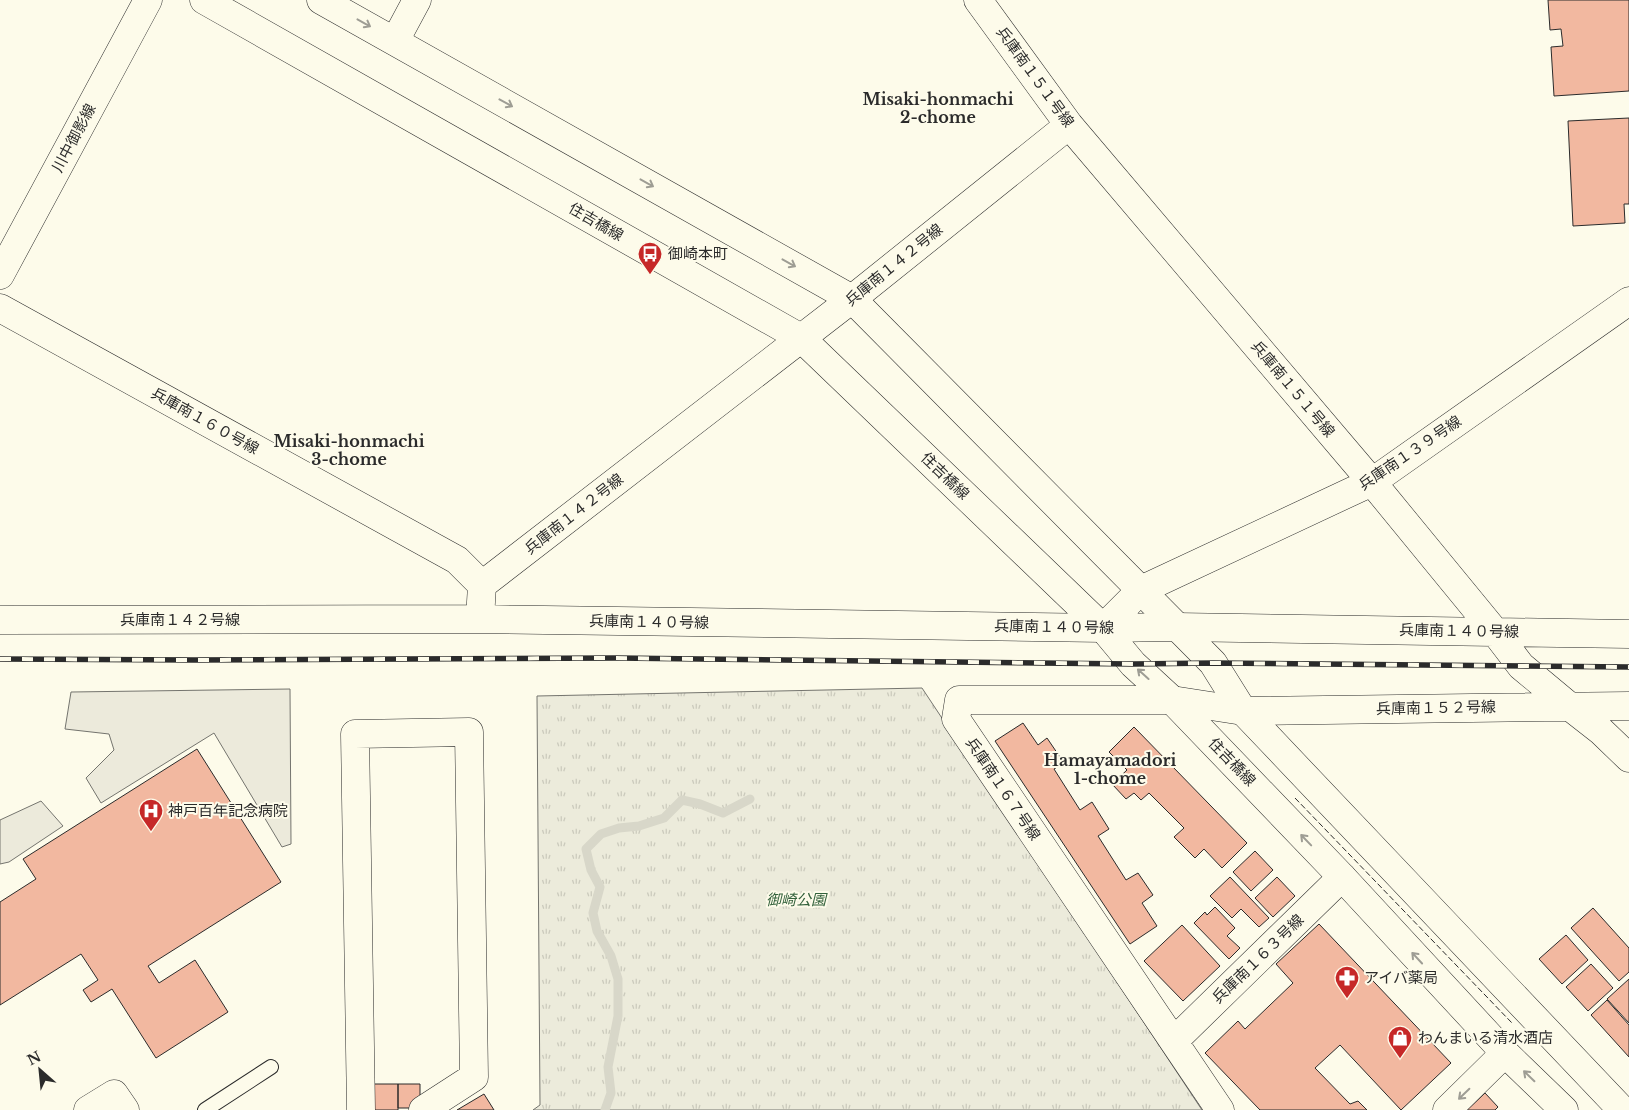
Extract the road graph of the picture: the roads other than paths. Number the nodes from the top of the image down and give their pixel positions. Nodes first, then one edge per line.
1 (148, 0) edge
2 (204, 0) edge
3 (321, 0) edge
4 (417, 0) edge
5 (978, 0) edge
6 (395, 41) junction
7 (1069, 124) junction
8 (0, 275) edge
9 (852, 299) junction
10 (1626, 307) edge
11 (0, 308) edge
12 (801, 338) junction
13 (1372, 482) junction
14 (482, 585) junction
15 (1141, 590) junction
16 (480, 619) junction
17 (0, 620) edge
18 (1177, 627) junction
19 (1103, 628) junction
20 (1495, 632) junction
21 (1629, 634) edge
22 (1172, 700) junction
23 (1569, 706) junction
24 (1629, 706) edge
25 (1243, 711) junction
26 (1629, 758) edge
27 (1342, 877) junction
28 (1174, 1041) junction
29 (1505, 1053) junction
30 (271, 1067) dead end
31 (88, 1110) edge
32 (125, 1110) edge
33 (205, 1110) edge
34 (361, 1110) edge
35 (423, 1110) edge
36 (1220, 1110) edge
37 (1448, 1110) edge
38 (1564, 1110) edge
39 (1622, 1110) edge

1 - 8 street, 川中御影線
2 - 12 street, 住吉橋線
3 -> 6 street
4 - 6 street
5 - 7 street, 兵庫南１５１号線
6 -> 9 street
7 - 9 street, 兵庫南１４２号線
7 - 13 street, 兵庫南１５１号線
9 - 12 street, 兵庫南１４２号線
9 - 15 street
10 - 13 street, 兵庫南１３９号線
11 - 14 street, 兵庫南１６０号線
12 - 14 street, 兵庫南１４２号線
12 - 19 street, 住吉橋線
13 - 15 street, 兵庫南１３９号線
13 - 20 street, 兵庫南１５１号線
14 - 16 street
15 - 18 street
15 - 19 street, 兵庫南１３９号線
16 - 17 street, 兵庫南１４２号線
16 - 19 street, 兵庫南１４０号線
18 - 19 street, 兵庫南１４０号線
18 - 20 street, 兵庫南１４０号線
18 - 25 street
22 -> 19 street, 住吉橋線
20 - 21 street, 兵庫南１４０号線
20 - 23 street, 兵庫南１５１号線
22 - 25 street, 兵庫南１６７号線
27 -> 22 street, 住吉橋線
22 - 28 street, 兵庫南１６７号線
23 - 24 street, 兵庫南１５２号線
23 - 25 street, 兵庫南１５２号線
23 - 26 street, 兵庫南１５１号線
25 - 39 street
27 - 28 street, 兵庫南１６３号線
29 -> 27 street, 住吉橋線
28 - 36 street, 兵庫南１６７号線
29 -> 37 street
38 -> 29 street, 住吉橋線
30 - 33 lane
31 - 32 street
34 - 35 street

